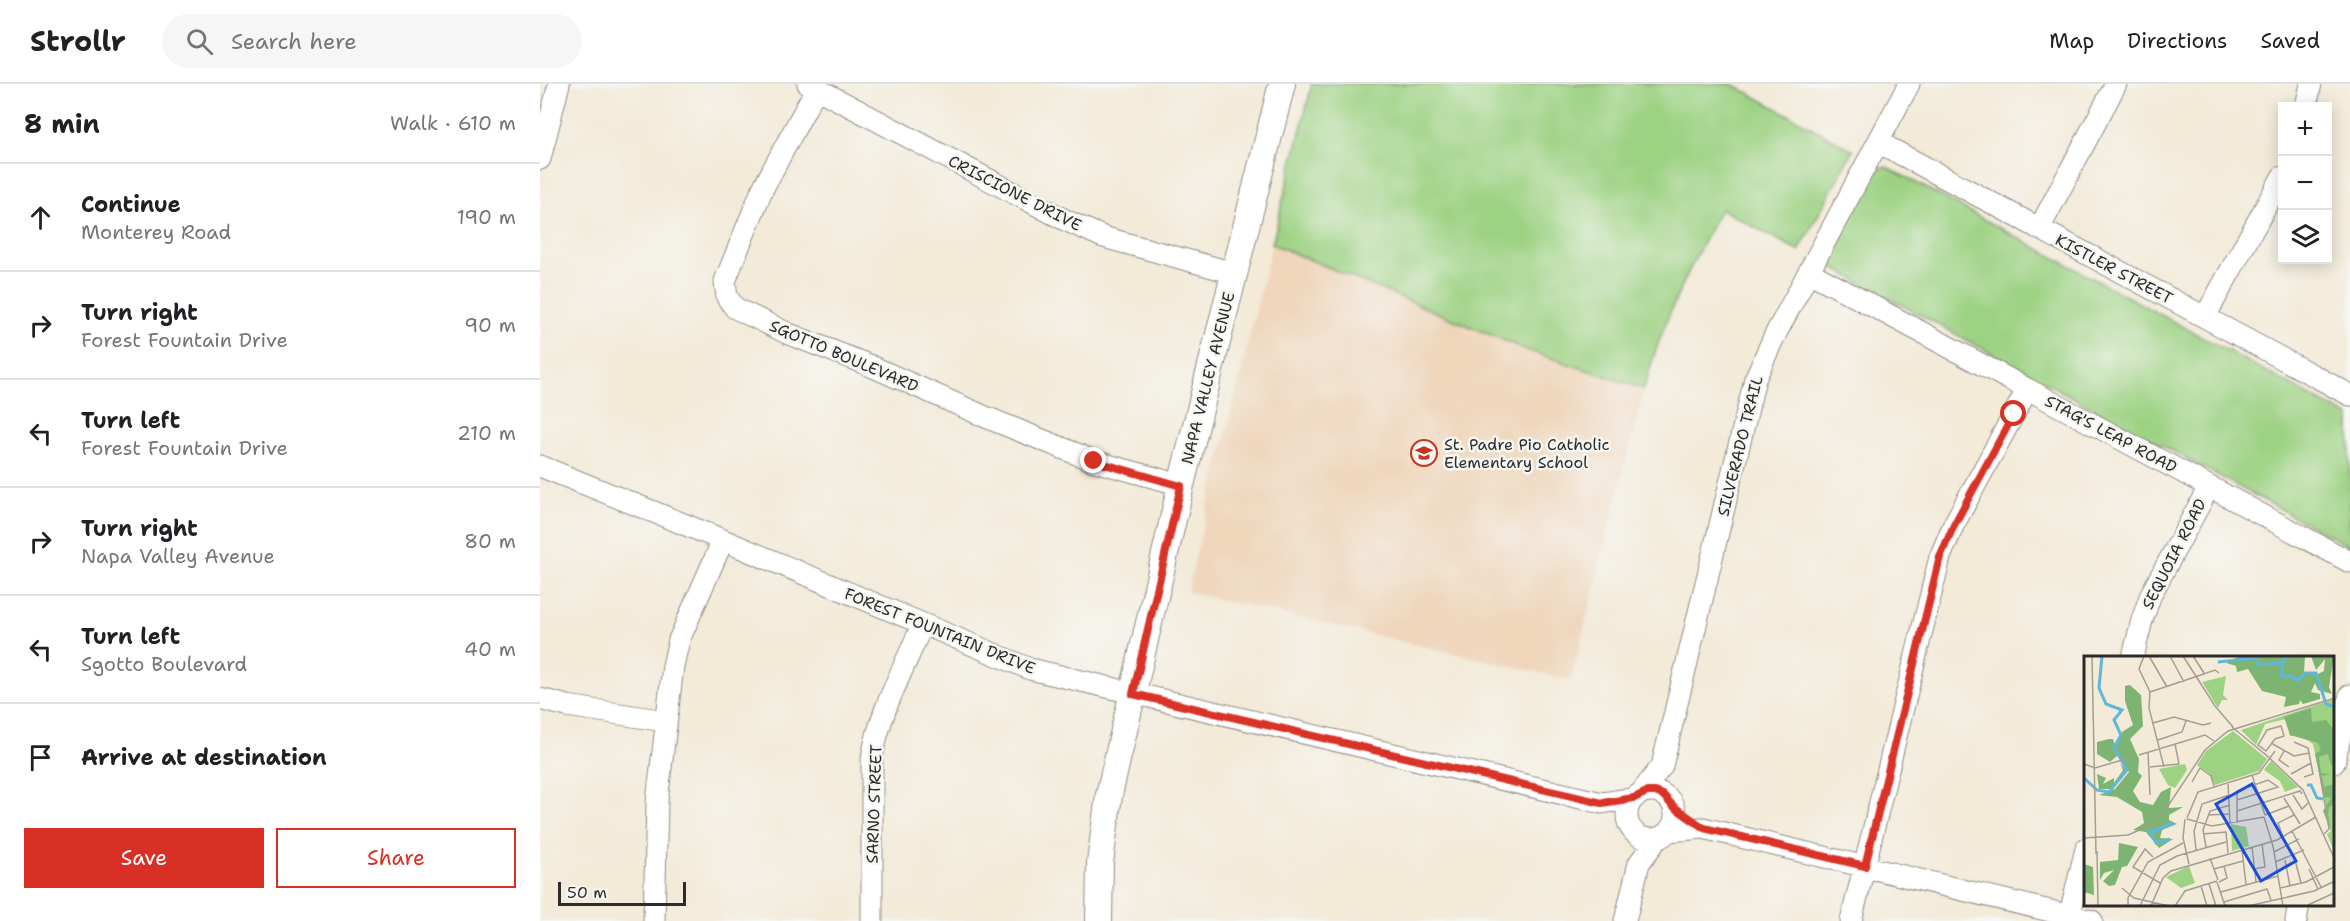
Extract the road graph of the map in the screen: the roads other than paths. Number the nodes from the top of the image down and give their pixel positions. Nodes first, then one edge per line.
1 (559, 84) edge
2 (1282, 84) edge
3 (1909, 84) edge
4 (2116, 84) edge
5 (2311, 84) edge
6 (812, 86) edge
7 (2307, 102) edge
8 (1878, 142) junction
9 (540, 159) edge
10 (2278, 186) edge
11 (2039, 229) junction
12 (1809, 272) junction
13 (1234, 273) junction
14 (2205, 318) junction
15 (2027, 390) junction
16 (2350, 395) edge
17 (540, 466) edge
18 (1181, 486) junction
19 (2209, 487) junction
20 (723, 540) junction
21 (2350, 562) edge
22 (922, 625) junction
23 (2133, 656) edge
24 (1133, 694) junction
25 (2350, 695) edge
26 (540, 699) edge
27 (666, 721) junction
28 (2335, 759) edge
29 (1662, 766) junction
30 (1637, 796) junction
31 (1602, 803) junction
32 (1671, 803) junction
33 (1631, 827) junction
34 (1704, 828) junction
35 (1663, 834) junction
36 (2084, 857) edge
37 (1639, 863) junction
38 (1865, 866) junction
39 (2299, 906) edge
40 (2069, 918) edge
41 (654, 921) edge
42 (872, 921) edge
43 (1099, 921) edge
44 (1625, 921) edge
45 (1851, 921) edge
46 (2092, 921) edge
47 (2295, 921) edge

1 - 9 street
2 - 13 street, NAPA VALLEY AVENUE
3 - 8 street, SILVERADO TRAIL
4 - 11 street
5 - 7 street
6 - 13 street, CRISCIONE DRIVE
6 - 18 street, SGOTTO BOULEVARD
8 - 11 street, KISTLER STREET
8 - 12 street, SILVERADO TRAIL
10 - 14 street
11 - 14 street, KISTLER STREET
12 - 15 street, STAG'S LEAP ROAD
12 - 29 street, SILVERADO TRAIL
13 - 18 street, NAPA VALLEY AVENUE
14 - 16 street, KISTLER STREET
15 - 19 street, STAG'S LEAP ROAD
15 - 38 street
17 - 20 street, FOREST FOUNTAIN DRIVE
18 - 24 street, NAPA VALLEY AVENUE
19 - 21 street, STAG'S LEAP ROAD
19 - 23 street, SEQUOIA ROAD
20 - 22 street, FOREST FOUNTAIN DRIVE
20 - 27 street
22 - 24 street, FOREST FOUNTAIN DRIVE
22 - 42 street, SARNO STREET
24 - 31 street, FOREST FOUNTAIN DRIVE
24 - 43 street, NAPA VALLEY AVENUE
25 - 28 street
26 - 27 street
27 - 41 street
29 - 30 street, SILVERADO TRAIL
29 - 32 street, SILVERADO TRAIL
30 - 31 street, FOREST FOUNTAIN DRIVE
30 - 32 street
30 - 33 street
31 - 33 street, FOREST FOUNTAIN DRIVE
32 - 34 street
32 - 35 street
33 - 35 street
33 - 37 street
34 - 35 street
34 - 38 street
35 - 37 street
36 - 40 street
37 - 44 street
38 - 40 street
38 - 45 street
39 - 47 street
40 - 46 street

